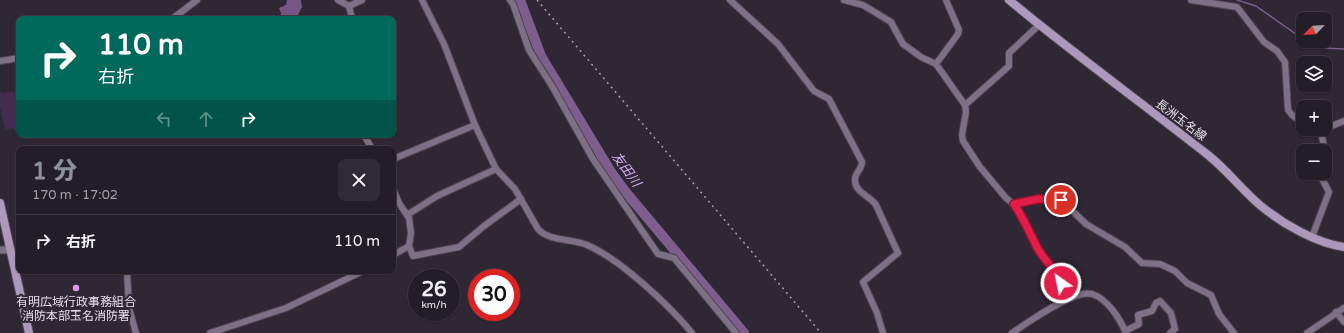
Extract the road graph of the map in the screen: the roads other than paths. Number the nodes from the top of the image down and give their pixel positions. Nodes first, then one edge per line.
1 (197, 0) edge
2 (338, 0) edge
3 (362, 0) edge
4 (422, 0) edge
5 (510, 0) edge
6 (730, 0) edge
7 (844, 0) edge
8 (946, 0) edge
9 (1009, 0) edge
10 (1191, 0) edge
11 (1238, 3) edge
12 (349, 6) junction
13 (176, 16) edge
14 (351, 16) edge
15 (1040, 25) junction
16 (16, 58) edge
17 (0, 61) edge
18 (936, 64) junction
19 (965, 105) junction
20 (1296, 118) edge
21 (1344, 121) edge
22 (475, 125) junction
23 (1332, 126) edge
24 (396, 158) edge
25 (496, 168) junction
26 (1323, 180) edge
27 (396, 196) edge
28 (521, 199) junction
29 (0, 203) edge
30 (1014, 204) junction
31 (407, 215) junction
32 (1312, 237) junction
33 (409, 246) junction
34 (1344, 247) edge
35 (0, 250) edge
36 (11, 250) junction
37 (396, 253) edge
38 (16, 273) edge
39 (16, 274) edge
40 (126, 274) edge
41 (357, 274) edge
42 (1069, 299) junction
43 (1344, 308) edge
44 (1336, 312) junction
45 (1344, 322) edge
46 (1126, 332) edge
47 (29, 333) edge
48 (136, 333) edge
49 (210, 333) edge
50 (692, 333) edge
51 (736, 333) edge
52 (883, 333) edge
53 (1012, 333) edge
54 (1170, 333) edge
55 (1234, 333) edge
56 (1307, 333) edge

1 - 13 street
2 - 12 street
3 - 12 street
4 - 22 street
5 - 51 street
6 - 52 street
7 - 18 street
8 - 18 street
9 - 15 main road, 長洲玉名線
10 - 11 street
11 - 20 street
12 - 14 street
15 - 19 street
15 - 32 main road, 長洲玉名線
16 - 17 street
18 - 19 street
19 - 30 street
21 - 23 street
22 - 24 street
22 - 25 street
25 - 28 street
25 - 31 street
26 - 32 street
27 - 31 street
28 - 33 street
28 - 50 street
29 - 36 main road
30 - 42 street
30 - 55 street
31 - 33 street
32 - 34 main road, 長洲玉名線
33 - 37 street
35 - 36 street
36 - 38 main road
39 - 47 main road
40 - 48 street
41 - 49 street
42 - 46 street
42 - 53 street
43 - 44 street
44 - 45 street
44 - 56 street
46 - 54 street

